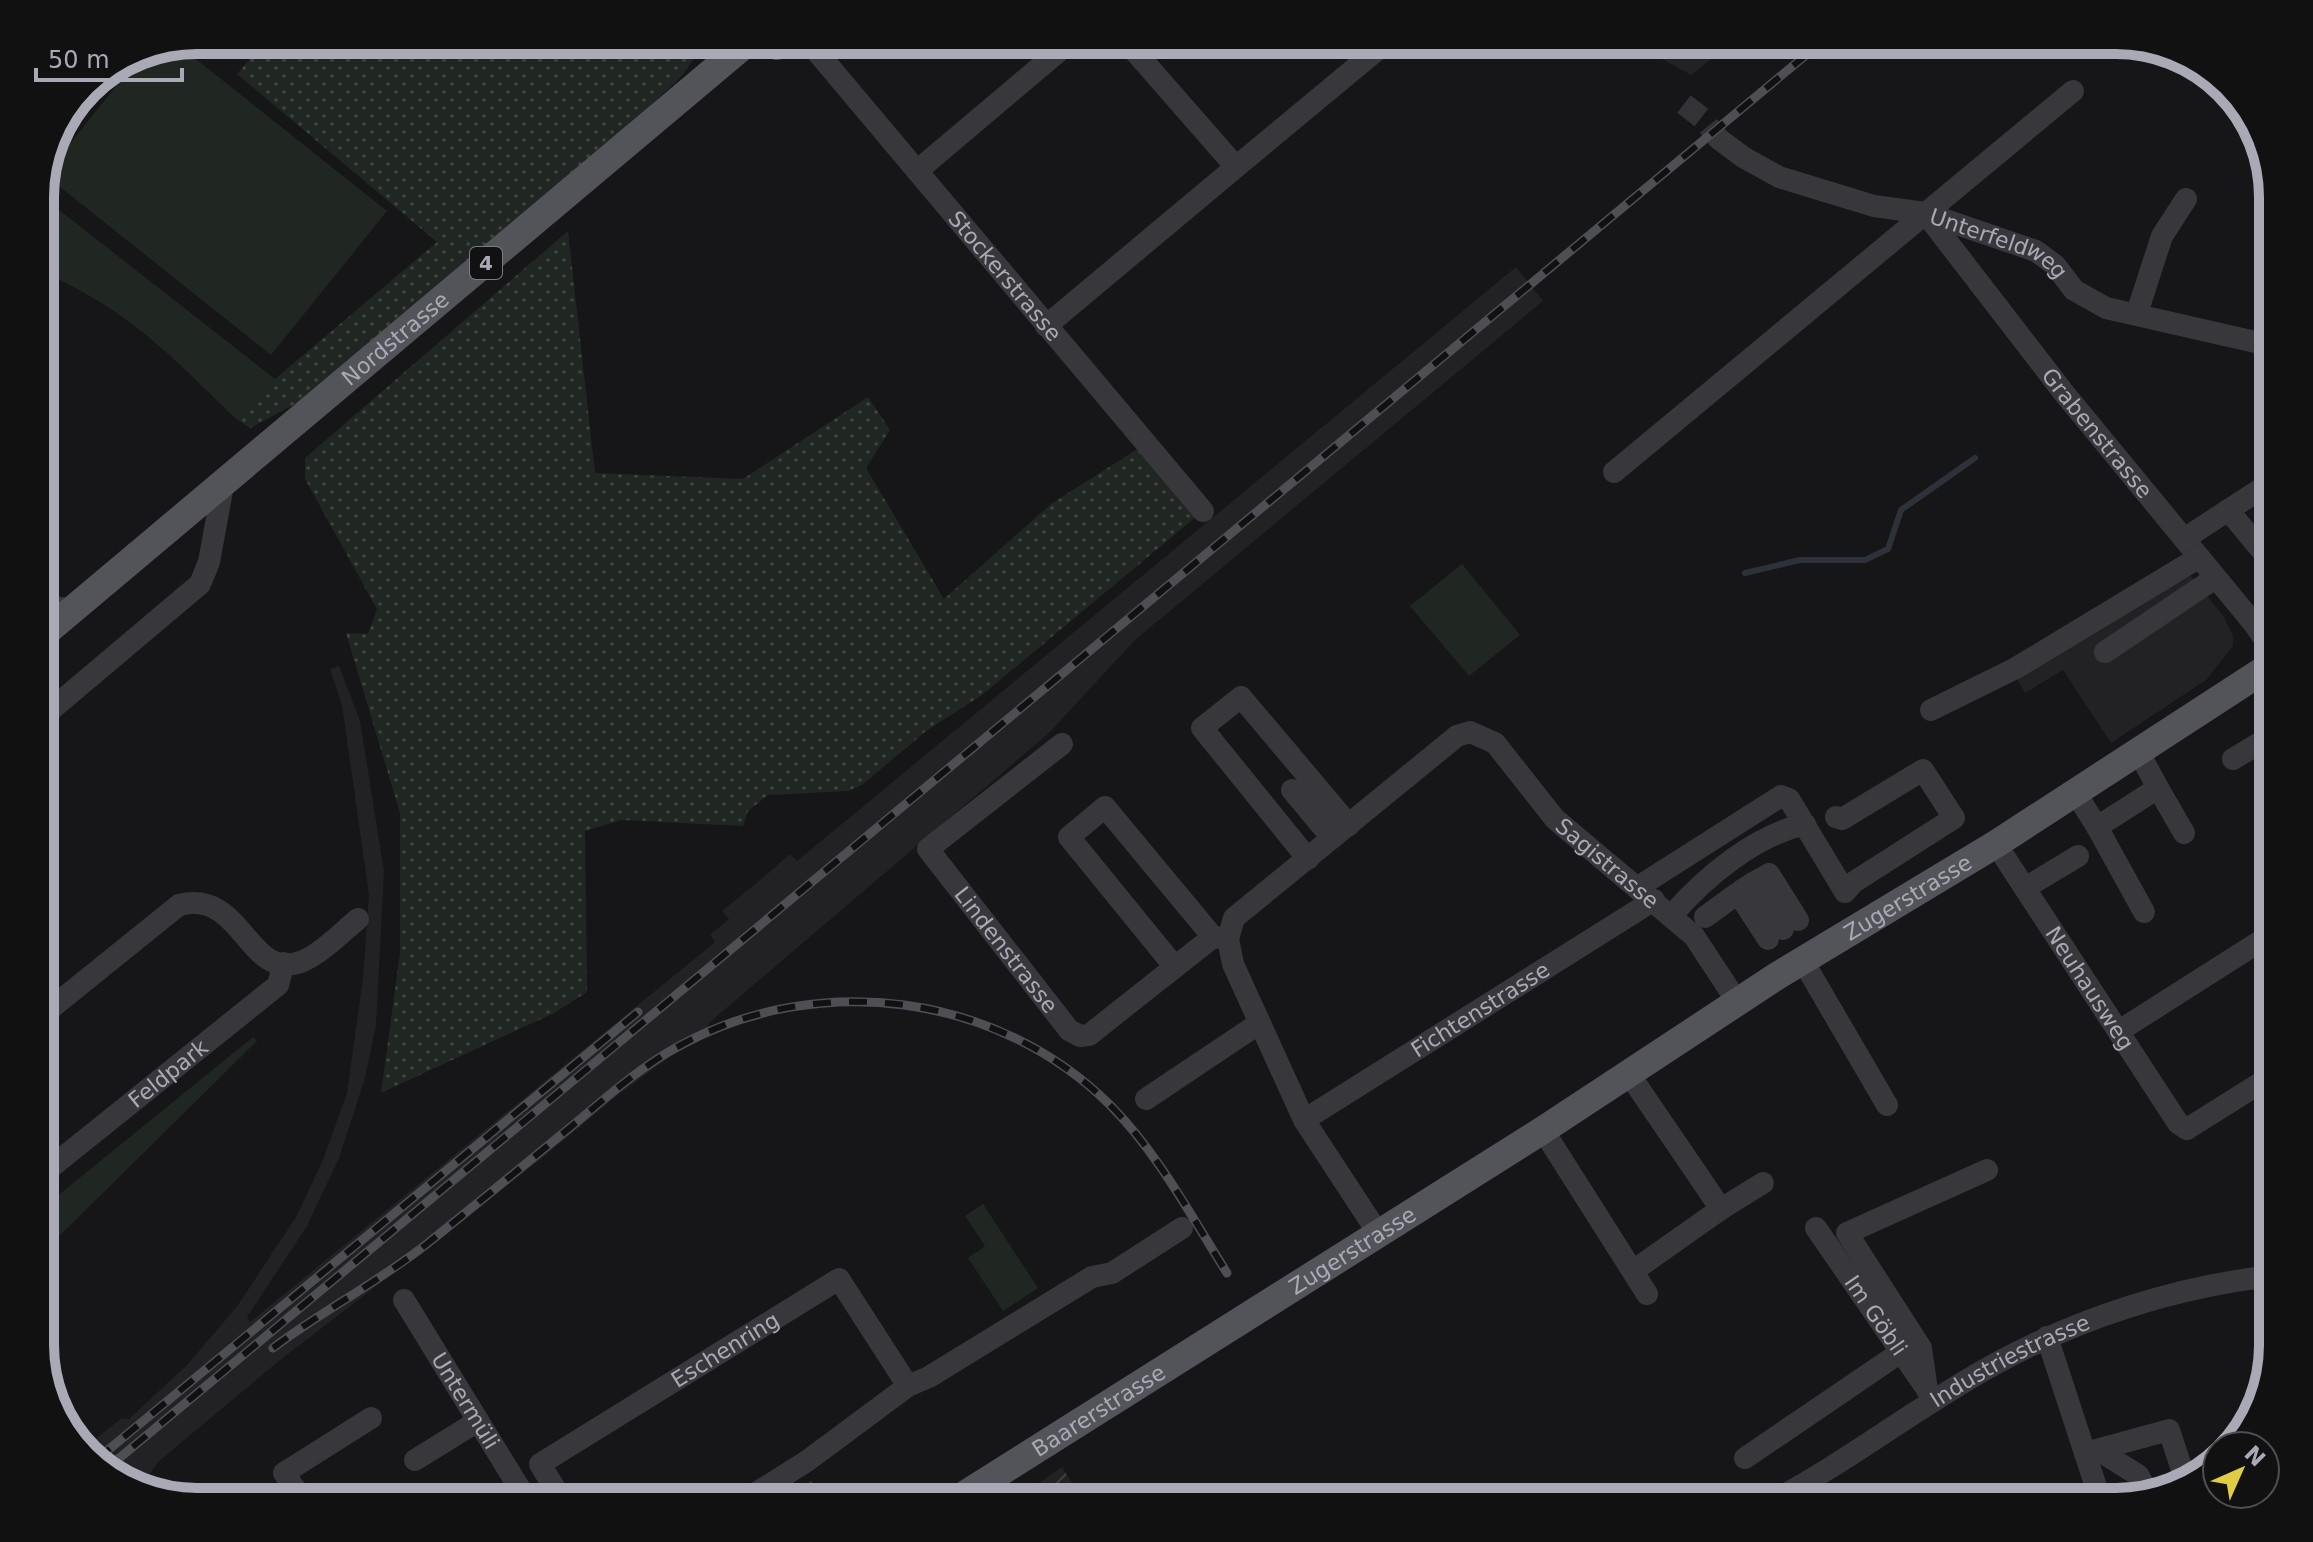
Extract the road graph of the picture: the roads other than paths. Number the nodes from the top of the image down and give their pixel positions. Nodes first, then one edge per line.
1 (733, 54) edge
2 (816, 54) edge
3 (1055, 54) edge
4 (1137, 54) edge
5 (1372, 54) edge
6 (2073, 91) dead end
7 (1719, 139) tunnel mouth
8 (1236, 167) junction
9 (917, 171) junction
10 (2186, 199) dead end
11 (1925, 213) junction
12 (2137, 313) junction
13 (1046, 326) junction
14 (2259, 343) edge
15 (1614, 472) dead end
16 (223, 485) junction
17 (2259, 490) edge
18 (2228, 510) junction
19 (1203, 511) dead end
20 (2184, 539) junction
21 (2259, 547) edge
22 (2198, 558) junction
23 (2215, 578) junction
24 (54, 607) edge
25 (73, 610) junction
26 (54, 626) edge
27 (2259, 634) edge
28 (2105, 652) dead end
29 (2259, 673) edge
30 (54, 707) edge
31 (1931, 710) dead end
32 (1470, 732) joint
33 (2259, 743) edge
34 (1062, 744) dead end
35 (2138, 751) junction
36 (2233, 759) dead end
37 (2158, 788) junction
38 (1292, 790) dead end
39 (2075, 792) junction
40 (1836, 817) dead end
41 (1805, 824) junction
42 (2097, 827) junction
43 (1340, 832) junction
44 (2184, 833) dead end
45 (1996, 844) junction
46 (2078, 856) dead end
47 (1308, 859) junction
48 (1746, 888) junction
49 (2025, 888) junction
50 (1646, 893) junction
51 (2144, 912) dead end
52 (1671, 916) junction
53 (1705, 917) dead end
54 (358, 919) dead end
55 (1220, 938) junction
56 (2259, 942) edge
57 (1803, 961) junction
58 (284, 963) junction
59 (1174, 966) junction
60 (1738, 1003) junction
61 (54, 1006) edge
62 (1258, 1024) junction
63 (2119, 1031) junction
64 (1629, 1074) junction
65 (2259, 1084) edge
66 (1146, 1099) dead end
67 (1887, 1105) dead end
68 (1304, 1120) junction
69 (1543, 1130) junction
70 (54, 1165) edge
71 (1987, 1170) dead end
72 (1763, 1183) dead end
73 (1721, 1209) junction
74 (1182, 1228) dead end
75 (1816, 1228) dead end
76 (1378, 1233) junction
77 (1633, 1271) junction
78 (2259, 1278) edge
79 (1647, 1294) dead end
80 (404, 1300) dead end
81 (1242, 1320) joint
82 (2047, 1337) junction
83 (1901, 1352) junction
84 (908, 1386) junction
85 (1931, 1396) junction
86 (371, 1418) dead end
87 (478, 1421) junction
88 (2092, 1451) junction
89 (1745, 1458) dead end
90 (415, 1460) dead end
91 (2182, 1471) edge
92 (2144, 1485) edge
93 (294, 1488) edge
94 (519, 1488) edge
95 (555, 1488) edge
96 (775, 1488) edge
97 (975, 1488) edge
98 (1793, 1488) edge
99 (2099, 1488) edge

1 - 16 main road, Nordstrasse / 4
2 - 9 street, Stockerstrasse
3 - 9 street
4 - 8 street
5 - 8 street
6 - 11 street
7 - 11 street, Unterfeldweg
8 - 13 street
9 - 13 street, Stockerstrasse
10 - 12 street
11 - 12 street, Unterfeldweg
11 - 15 street
11 - 20 street, Grabenstrasse
12 - 14 street, Unterfeldweg
13 - 19 street, Stockerstrasse
16 - 25 main road, Nordstrasse / 4
16 - 30 street
17 - 18 street
18 - 20 street
18 - 21 street
20 - 22 street, Grabenstrasse
22 - 23 street, Grabenstrasse
22 - 31 street
23 - 27 street, Grabenstrasse
23 - 28 street
24 - 25 street
25 - 26 main road, Nordstrasse / 4
29 - 35 main road, Zugerstrasse
32 - 43 street, Lindenstrasse
32 - 50 street, Sagistrasse
33 - 36 street
34 - 59 street, Lindenstrasse
35 - 37 street
35 - 39 main road, Zugerstrasse
37 - 42 street
37 - 44 street
38 - 43 street
39 - 42 street
39 - 45 main road, Zugerstrasse
40 - 41 street
41 - 50 street, Fichtenstrasse
41 - 52 street
42 - 51 street
43 - 47 street, Lindenstrasse
43 - 47 street
45 - 49 street, Neuhausweg
45 - 57 main road, Zugerstrasse
46 - 49 street
47 - 55 street, Lindenstrasse
48 - 48 street
48 - 53 street
49 - 63 street, Neuhausweg
50 - 52 street, Sagistrasse
50 - 68 street, Fichtenstrasse
52 - 60 street, Sagistrasse
54 - 58 street
55 - 59 street, Lindenstrasse
55 - 59 street
55 - 62 street
56 - 63 street
57 - 60 main road, Zugerstrasse
57 - 67 street
58 - 61 street
58 - 70 street, Feldpark
60 - 64 main road, Zugerstrasse
62 - 66 street
62 - 68 street
63 - 65 street, Neuhausweg
64 - 69 main road, Zugerstrasse
64 - 73 street
68 - 76 street
69 - 76 main road, Zugerstrasse
69 - 77 street
71 - 85 street
72 - 73 street
73 - 77 street
74 - 84 street
75 - 83 street, Im Göbli
76 - 81 main road, Zugerstrasse
77 - 79 street
78 - 82 street, Industriestrasse
80 - 87 street, Untermüli
81 - 97 main road, Baarerstrasse
82 - 85 street, Industriestrasse
82 - 88 street
83 - 85 street, Im Göbli
83 - 89 street
84 - 95 street, Eschenring
84 - 96 street
85 - 98 street, Industriestrasse
86 - 93 street
87 - 90 street
87 - 94 street, Untermüli
88 - 91 street
88 - 92 street
88 - 99 street

